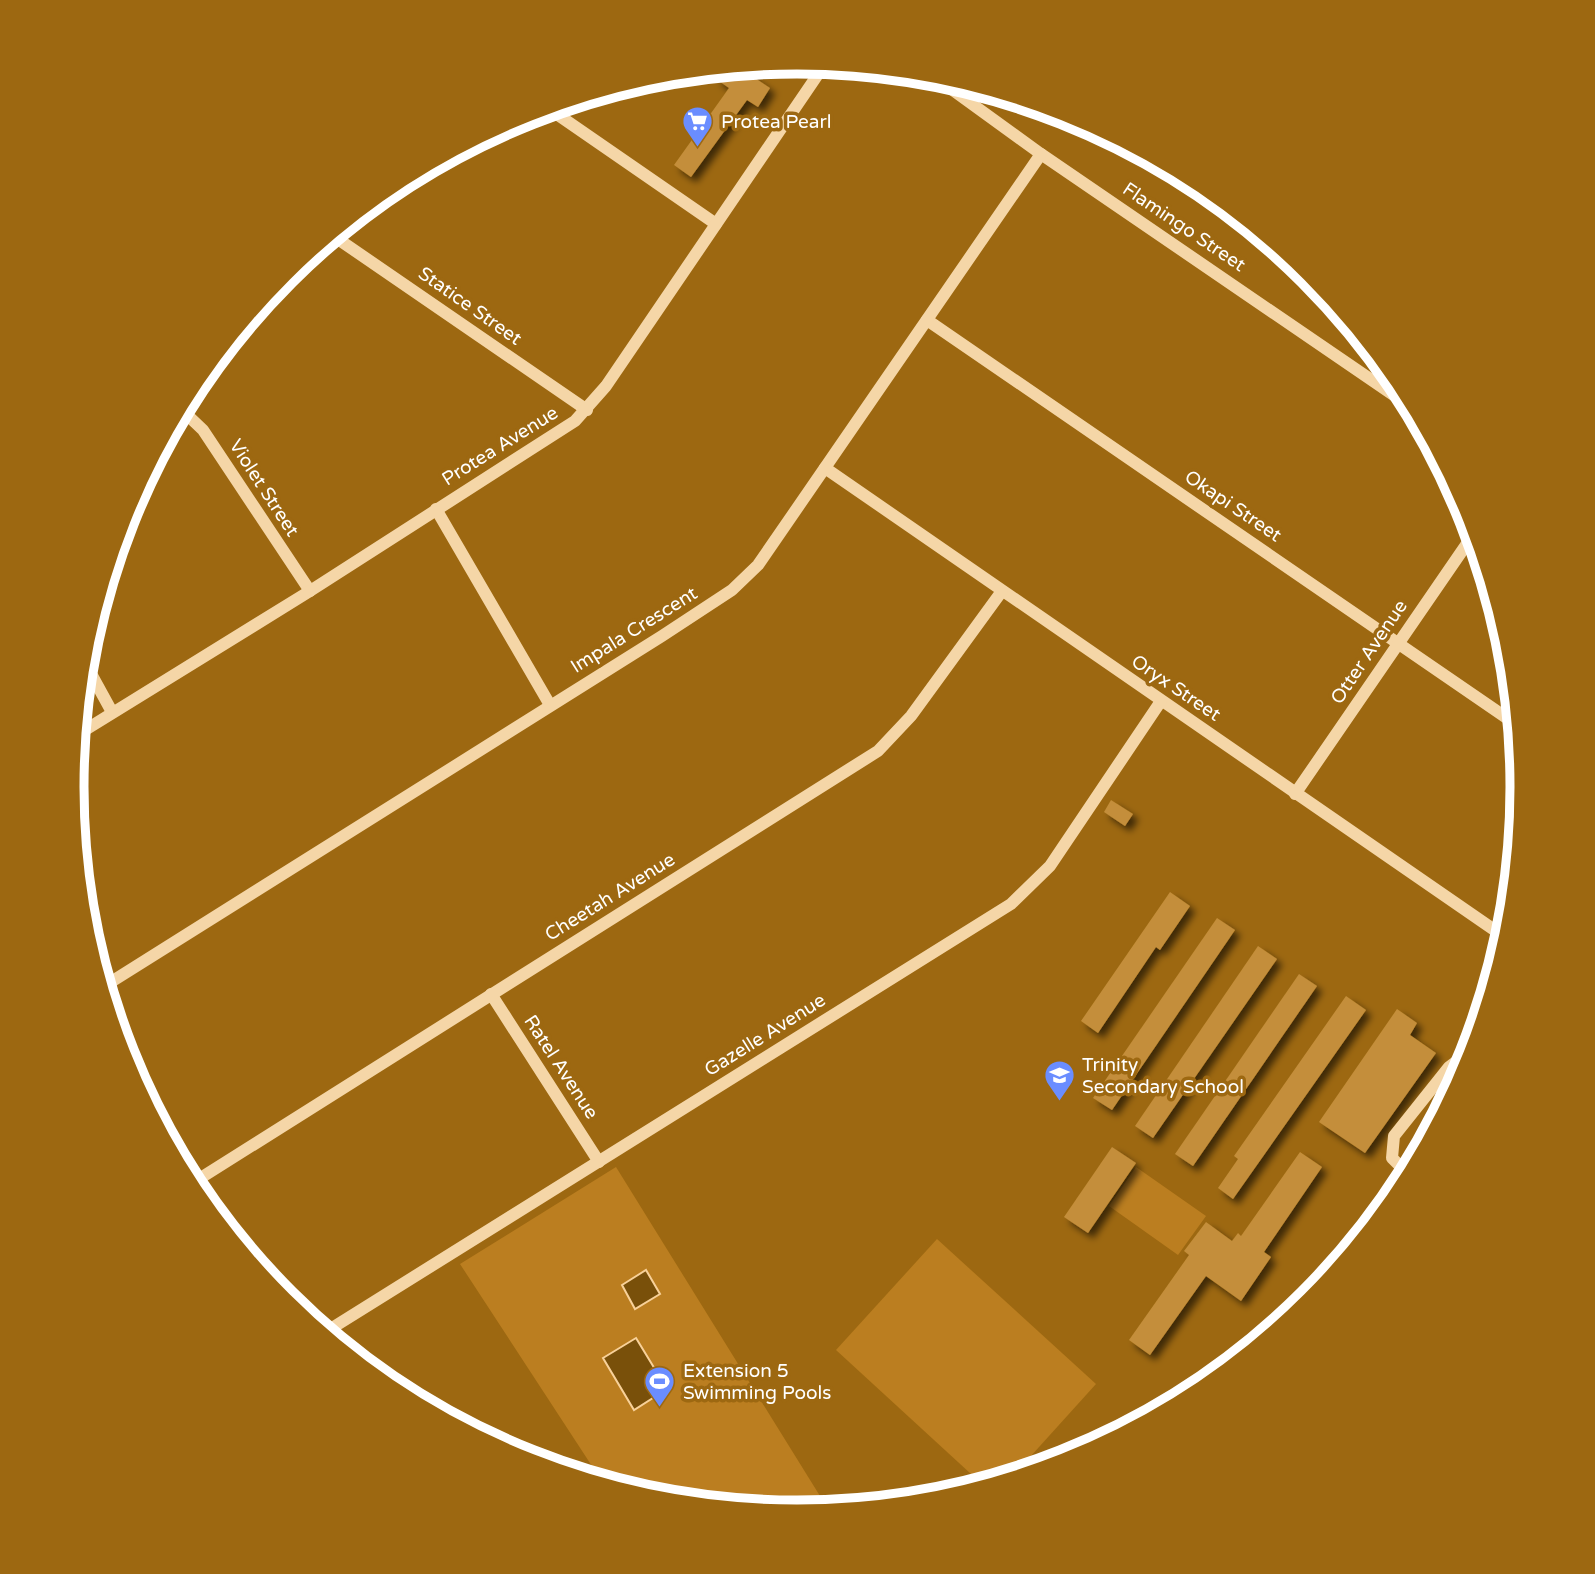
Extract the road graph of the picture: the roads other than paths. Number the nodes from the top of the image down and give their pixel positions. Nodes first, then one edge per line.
1 (818, 74) edge
2 (954, 91) edge
3 (558, 115) edge
4 (1041, 154) junction
5 (716, 224) junction
6 (340, 240) edge
7 (927, 320) junction
8 (1393, 395) edge
9 (587, 410) junction
10 (189, 416) edge
11 (825, 468) junction
12 (436, 509) junction
13 (1467, 543) edge
14 (310, 591) junction
15 (1002, 591) junction
16 (1398, 643) junction
17 (93, 677) edge
18 (1161, 701) junction
19 (550, 705) junction
20 (112, 712) junction
21 (1507, 718) edge
22 (87, 728) edge
23 (1295, 794) junction
24 (1496, 931) edge
25 (111, 982) edge
26 (491, 994) junction
27 (1456, 1062) edge
28 (599, 1162) junction
29 (1401, 1167) edge
30 (201, 1178) edge
31 (333, 1328) edge

1 - 5 street, Protea Avenue
2 - 4 street, Flamingo Street
3 - 5 street
4 - 7 street, Impala Crescent
4 - 8 street, Flamingo Street
5 - 9 street, Protea Avenue
6 - 9 street, Statice Street
7 - 11 street, Impala Crescent
7 - 16 street, Okapi Street
9 - 12 street, Protea Avenue
10 - 14 street, Violet Street
11 - 15 street, Oryx Street
11 - 19 street, Impala Crescent
12 - 14 street, Protea Avenue
12 - 19 street
13 - 16 street, Otter Avenue
14 - 20 street, Protea Avenue
15 - 18 street, Oryx Street
15 - 26 street, Cheetah Avenue
16 - 21 street, Okapi Street
16 - 23 street, Otter Avenue
17 - 20 street
18 - 23 street, Oryx Street
18 - 28 street, Gazelle Avenue
19 - 25 street, Impala Crescent
20 - 22 street, Protea Avenue
23 - 24 street, Oryx Street
26 - 28 street, Ratel Avenue
26 - 30 street, Cheetah Avenue
27 - 29 street
28 - 31 street, Gazelle Avenue

